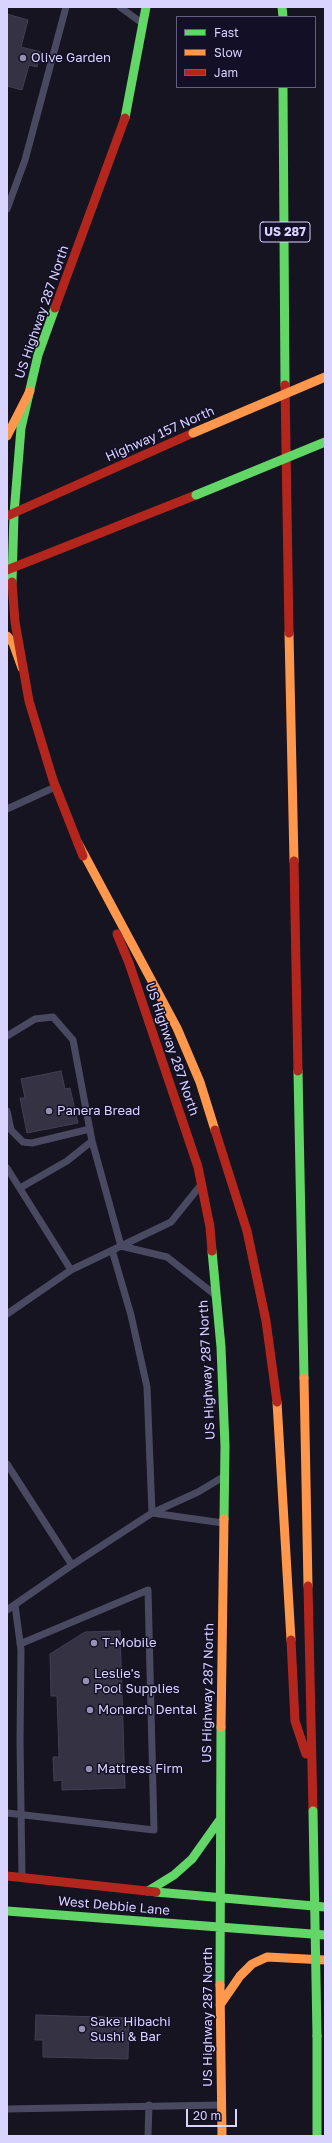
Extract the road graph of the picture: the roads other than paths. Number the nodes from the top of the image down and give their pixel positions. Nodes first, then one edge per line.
1 (66, 7) edge
2 (120, 7) edge
3 (146, 7) edge
4 (143, 24) junction
5 (283, 88) edge
6 (7, 208) edge
7 (325, 377) edge
8 (30, 391) junction
9 (7, 436) edge
10 (325, 442) edge
11 (11, 515) edge
12 (9, 570) edge
13 (7, 636) edge
14 (22, 668) junction
15 (56, 787) junction
16 (7, 809) edge
17 (78, 843) junction
18 (7, 1036) edge
19 (7, 1111) edge
20 (90, 1129) junction
21 (92, 1141) junction
22 (7, 1168) edge
23 (201, 1184) junction
24 (20, 1188) junction
25 (121, 1246) junction
26 (112, 1250) junction
27 (71, 1270) junction
28 (216, 1296) junction
29 (7, 1314) edge
30 (7, 1464) edge
31 (224, 1476) junction
32 (152, 1513) junction
33 (223, 1523) junction
34 (72, 1565) junction
35 (15, 1605) junction
36 (7, 1610) edge
37 (20, 1644) junction
38 (313, 1774) junction
39 (7, 1813) edge
40 (21, 1815) junction
41 (219, 1821) junction
42 (7, 1876) edge
43 (22, 1877) junction
44 (148, 1891) junction
45 (219, 1899) junction
46 (325, 1907) edge
47 (7, 1911) edge
48 (220, 1928) junction
49 (325, 1935) edge
50 (325, 1960) edge
51 (220, 2005) junction
52 (149, 2105) junction
53 (221, 2105) junction
54 (7, 2109) edge
55 (148, 2136) edge
56 (222, 2136) edge
57 (317, 2136) edge

1 - 6 lane
2 - 4 lane
3 - 4 main road, US Highway 287 North
4 - 8 main road, US Highway 287 North
5 - 38 main road, US 287
7 - 11 main road, Highway 157 North, bridge
8 - 9 main road
8 - 11 main road, US Highway 287 North
10 - 12 main road, bridge
11 - 12 main road, US Highway 287 North
12 - 14 main road, US Highway 287 North
13 - 14 main road
14 - 15 main road, US Highway 287 North
15 - 16 lane
15 - 17 main road, US Highway 287 North
17 - 23 main road, US Highway 287 North
17 - 38 main road
18 - 20 lane
19 - 20 lane
20 - 21 lane
21 - 24 lane
21 - 25 lane
22 - 24 lane
23 - 25 lane
23 - 28 main road, US Highway 287 North
24 - 27 lane
25 - 26 lane
25 - 28 lane
26 - 27 lane
26 - 32 lane
27 - 29 lane
28 - 31 main road, US Highway 287 North
30 - 34 lane
31 - 32 lane
31 - 33 main road, US Highway 287 North
32 - 33 lane
32 - 34 lane
33 - 41 main road, US Highway 287 North
34 - 35 lane
35 - 36 lane
35 - 37 lane
37 - 40 lane
37 - 40 lane
38 - 57 main road, US 287, bridge
39 - 40 lane
40 - 43 lane
41 - 44 main road
41 - 45 main road, US Highway 287 North
42 - 43 main road, West Debbie Lane
43 - 44 main road, West Debbie Lane
44 - 45 main road, West Debbie Lane
45 - 46 main road, West Debbie Lane
45 - 48 main road, US Highway 287 North
47 - 48 main road, West Debbie Lane
48 - 49 main road, West Debbie Lane
48 - 51 main road, US Highway 287 North
50 - 51 main road
51 - 53 main road, US Highway 287 North
52 - 53 lane
52 - 54 lane
52 - 55 lane
53 - 56 main road, US Highway 287 North

